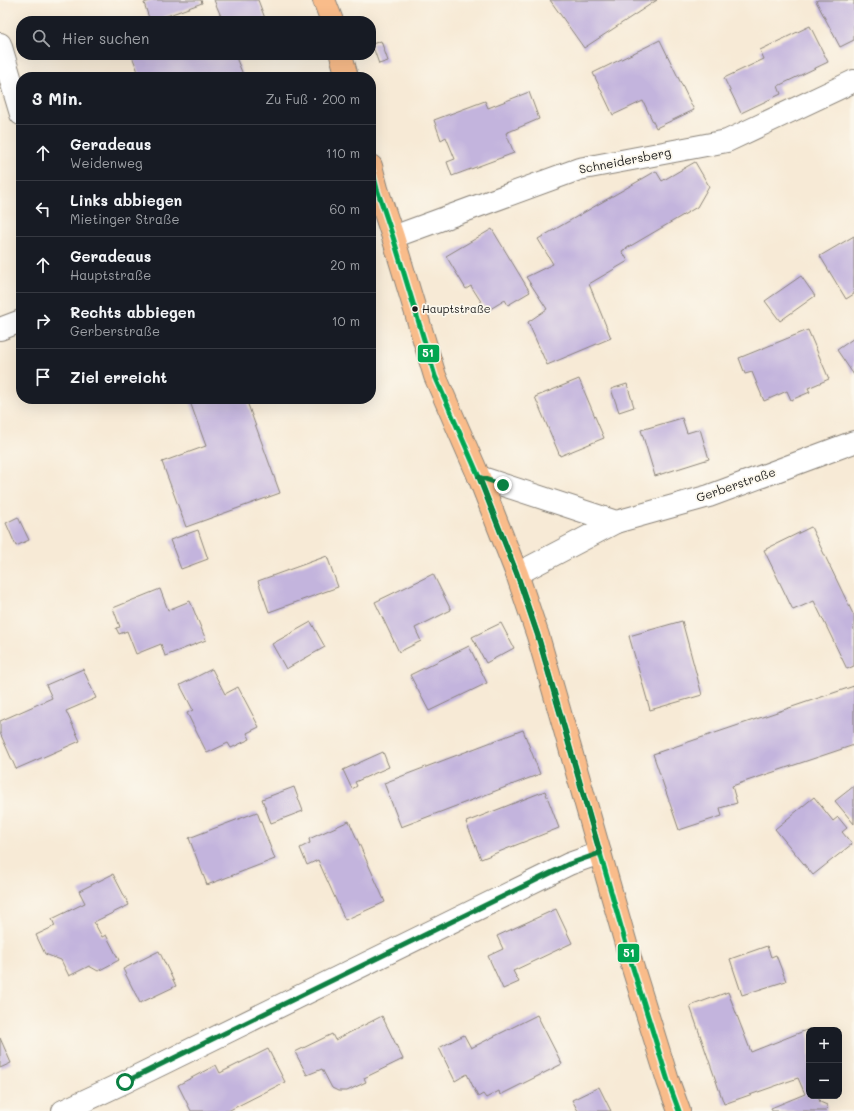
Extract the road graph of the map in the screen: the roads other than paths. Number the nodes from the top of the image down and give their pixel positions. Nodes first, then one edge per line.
1 (324, 0) edge
2 (330, 16) edge
3 (0, 44) edge
4 (342, 60) edge
5 (346, 72) edge
6 (854, 81) edge
7 (16, 97) edge
8 (376, 196) edge
9 (393, 237) junction
10 (16, 323) edge
11 (0, 329) edge
12 (854, 442) edge
13 (479, 477) junction
14 (616, 522) junction
15 (517, 574) junction
16 (600, 853) junction
17 (63, 1111) edge
18 (679, 1111) edge

1 - 2 main road
3 - 7 street
4 - 5 main road
6 - 9 street, Schneidersberg
8 - 9 main road
9 - 13 main road
10 - 11 street
12 - 14 street, Gerberstraße
13 - 14 street
13 - 15 main road
14 - 15 street, Gerberstraße
15 - 16 main road
16 - 17 street
16 - 18 main road

